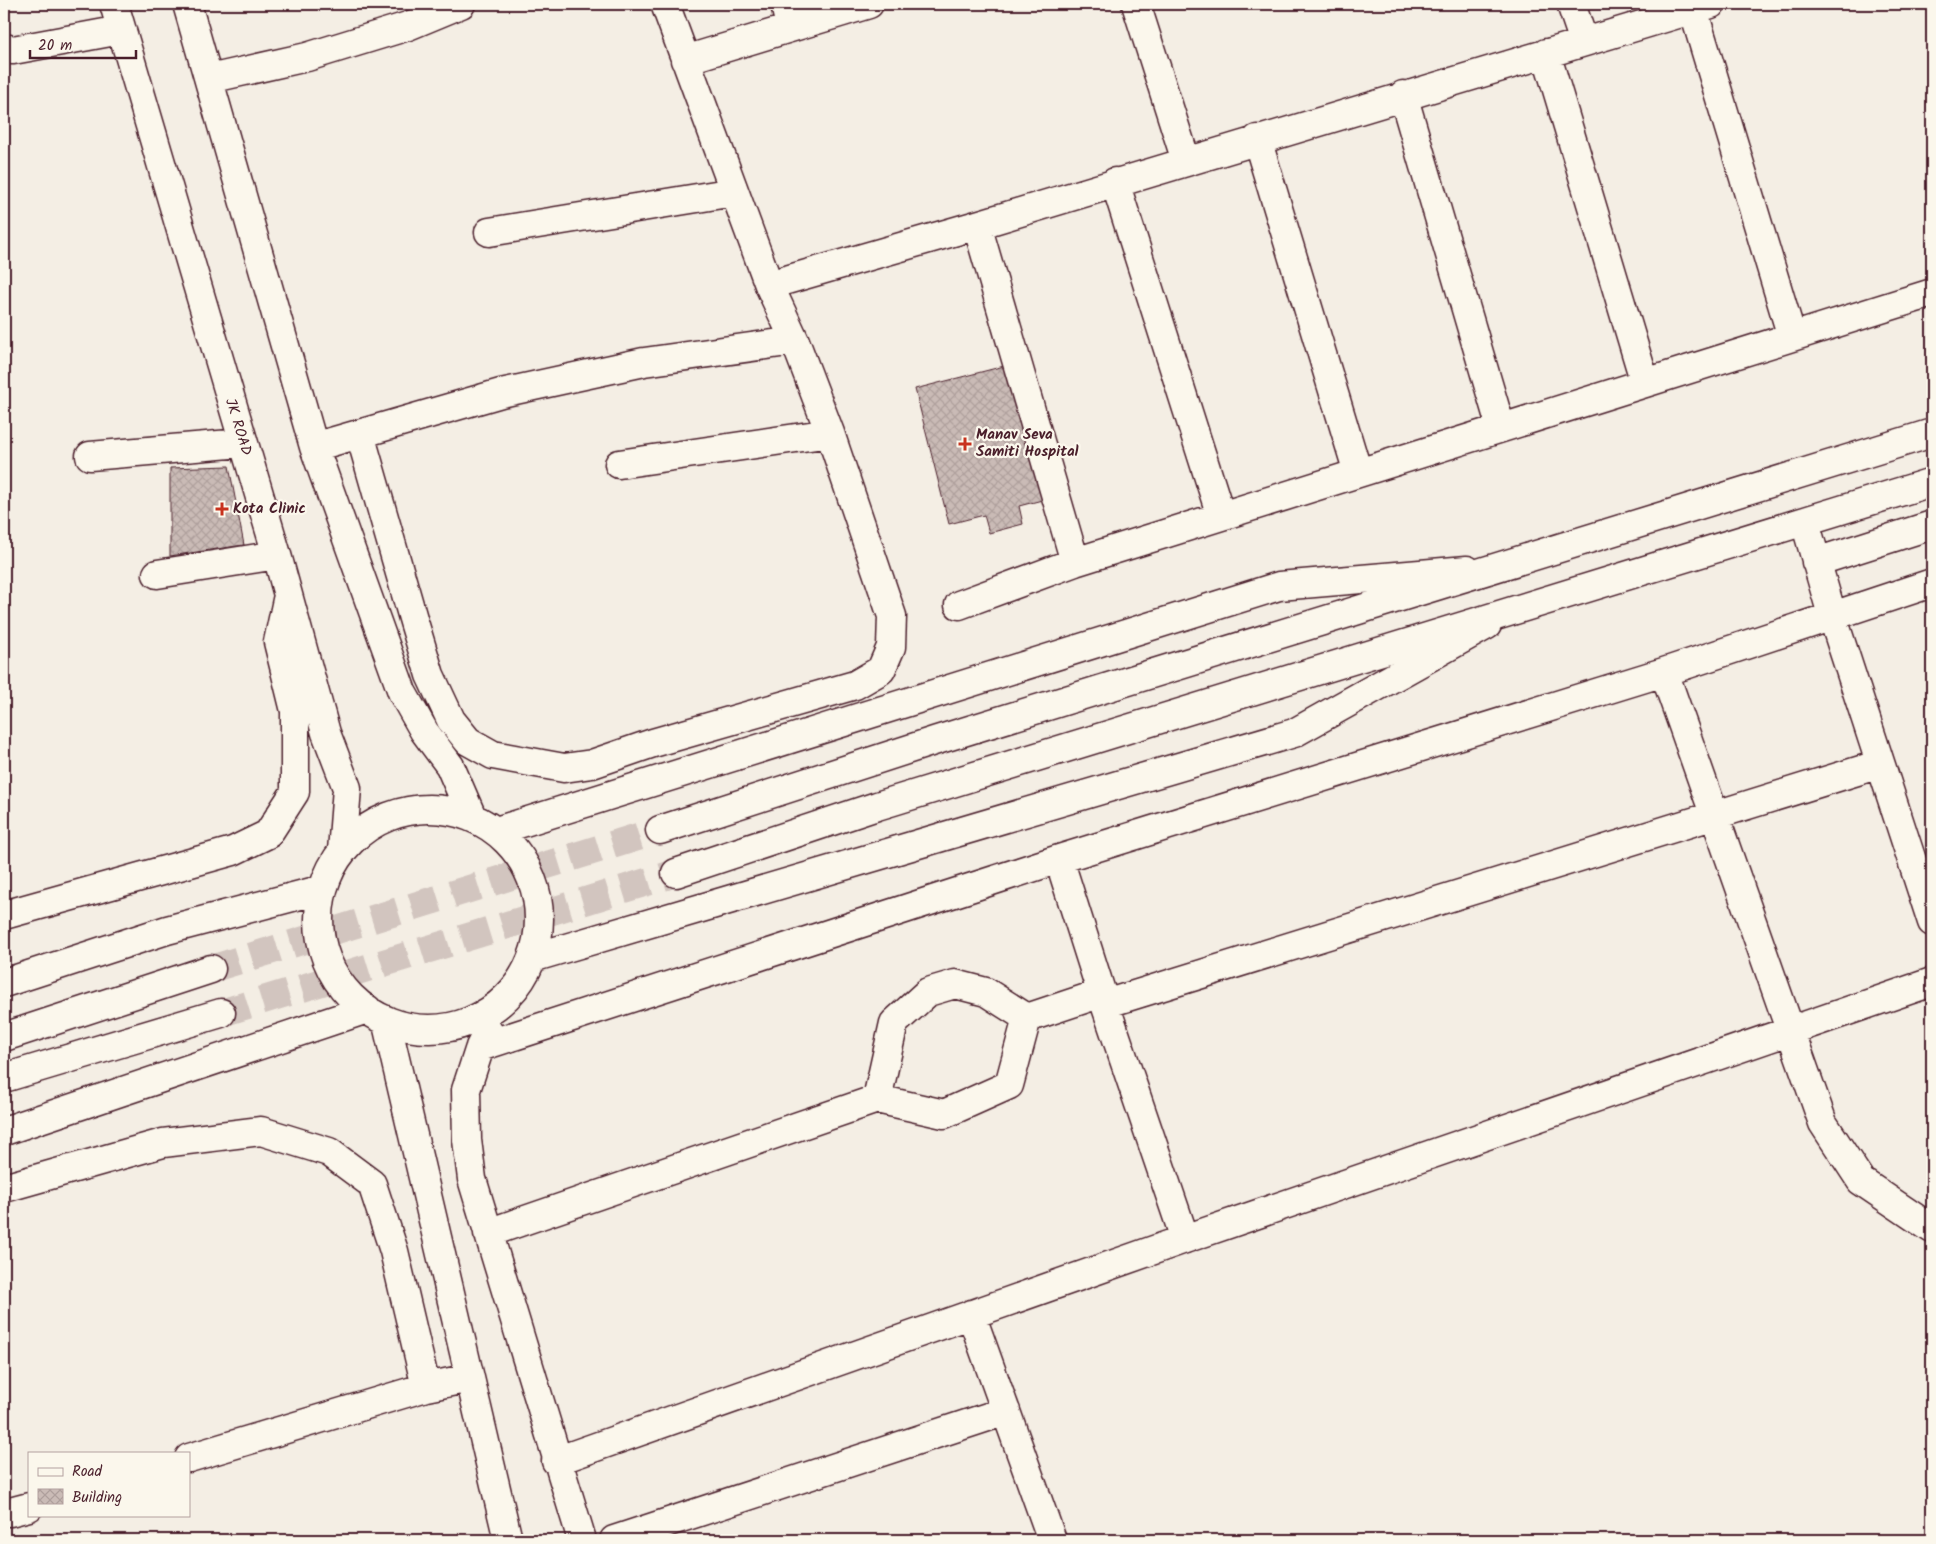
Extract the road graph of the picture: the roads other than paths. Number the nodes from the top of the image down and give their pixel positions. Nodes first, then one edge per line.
1 (114, 4) edge
2 (187, 4) edge
3 (461, 4) edge
4 (664, 4) edge
5 (869, 4) edge
6 (1136, 4) edge
7 (1571, 4) edge
8 (1702, 6) edge
9 (788, 16) edge
10 (122, 30) junction
11 (1584, 42) junction
12 (4, 48) edge
13 (1546, 53) junction
14 (685, 60) junction
15 (209, 79) junction
16 (1403, 96) junction
17 (1257, 139) junction
18 (1186, 161) junction
19 (1116, 182) junction
20 (734, 192) junction
21 (977, 225) junction
22 (489, 232) dead end
23 (769, 285) junction
24 (1932, 293) edge
25 (1792, 337) junction
26 (795, 341) junction
27 (1645, 383) junction
28 (1501, 428) junction
29 (830, 433) junction
30 (360, 434) junction
31 (1924, 435) edge
32 (242, 443) junction
33 (314, 447) junction
34 (90, 456) dead end
35 (618, 464) dead end
36 (1358, 473) junction
37 (1930, 482) edge
38 (1220, 516) junction
39 (1804, 522) junction
40 (1932, 525) edge
41 (277, 555) junction
42 (1075, 562) junction
43 (1816, 562) junction
44 (1493, 568) junction
45 (156, 574) dead end
46 (1932, 583) edge
47 (288, 596) junction
48 (959, 604) dead end
49 (1514, 609) junction
50 (1832, 615) junction
51 (1664, 672) junction
52 (1880, 764) junction
53 (1714, 815) junction
54 (472, 817) junction
55 (660, 830) tunnel mouth
56 (496, 831) junction
57 (342, 851) junction
58 (1059, 859) junction
59 (676, 872) tunnel mouth
60 (323, 889) junction
61 (4, 915) edge
62 (1932, 922) edge
63 (532, 958) junction
64 (211, 969) tunnel mouth
65 (1932, 982) edge
66 (4, 983) edge
67 (1104, 998) junction
68 (505, 999) junction
69 (221, 1013) tunnel mouth
70 (376, 1015) junction
71 (1027, 1018) junction
72 (1789, 1031) junction
73 (4, 1037) edge
74 (480, 1047) junction
75 (4, 1078) edge
76 (877, 1099) junction
77 (4, 1131) edge
78 (4, 1188) edge
79 (1932, 1229) edge
80 (488, 1233) junction
81 (1185, 1239) junction
82 (970, 1314) junction
83 (470, 1378) junction
84 (426, 1387) junction
85 (1006, 1411) junction
86 (190, 1458) edge
87 (556, 1461) junction
88 (28, 1507) edge
89 (4, 1511) edge
90 (508, 1540) edge
91 (582, 1540) edge
92 (614, 1540) edge
93 (1052, 1540) edge

1 - 10 street, JK ROAD
2 - 15 street
3 - 15 street
4 - 14 street
5 - 9 street
6 - 18 street
7 - 11 street
8 - 11 street
8 - 25 street
9 - 14 street
10 - 12 street
10 - 32 street, JK ROAD
11 - 13 street
13 - 16 street
13 - 27 street
14 - 20 street
15 - 33 street
16 - 17 street
16 - 28 street
17 - 18 street
17 - 36 street
18 - 19 street
19 - 21 street
19 - 38 street
20 - 22 street
20 - 23 street
21 - 23 street
21 - 42 street
23 - 26 street
24 - 25 street
25 - 27 street
26 - 29 street
26 - 30 street
27 - 28 street
28 - 36 street
29 - 30 street
29 - 35 street
30 - 33 street
31 - 44 street
32 - 34 street
32 - 41 street, JK ROAD
33 - 54 street
36 - 38 street
37 - 39 street
38 - 42 street
39 - 43 street
39 - 49 street
40 - 43 street
41 - 45 street
41 - 47 street, JK ROAD
42 - 48 street
43 - 50 street
44 - 55 street
44 - 56 street
46 - 50 street
47 - 57 street, JK ROAD
47 - 61 street
49 - 59 street
49 - 63 street
50 - 51 street
50 - 52 street
51 - 53 street
51 - 58 street
52 - 53 street
52 - 62 street
53 - 67 street
53 - 72 street
54 - 56 street
54 - 57 street
56 - 63 street
57 - 60 street
58 - 67 street
58 - 74 street
60 - 66 street
60 - 70 street
63 - 68 street
64 - 73 street
65 - 72 street
67 - 71 street
67 - 81 street
68 - 70 street
68 - 74 street
69 - 75 street
70 - 77 street
70 - 83 street
71 - 76 street
71 - 76 street
72 - 79 street
72 - 81 street
74 - 80 street
76 - 80 street
78 - 84 street
80 - 87 street
81 - 82 street
82 - 85 street
82 - 87 street
83 - 84 street
83 - 90 street
84 - 86 street
85 - 92 street
85 - 93 street
87 - 91 street
88 - 89 street

